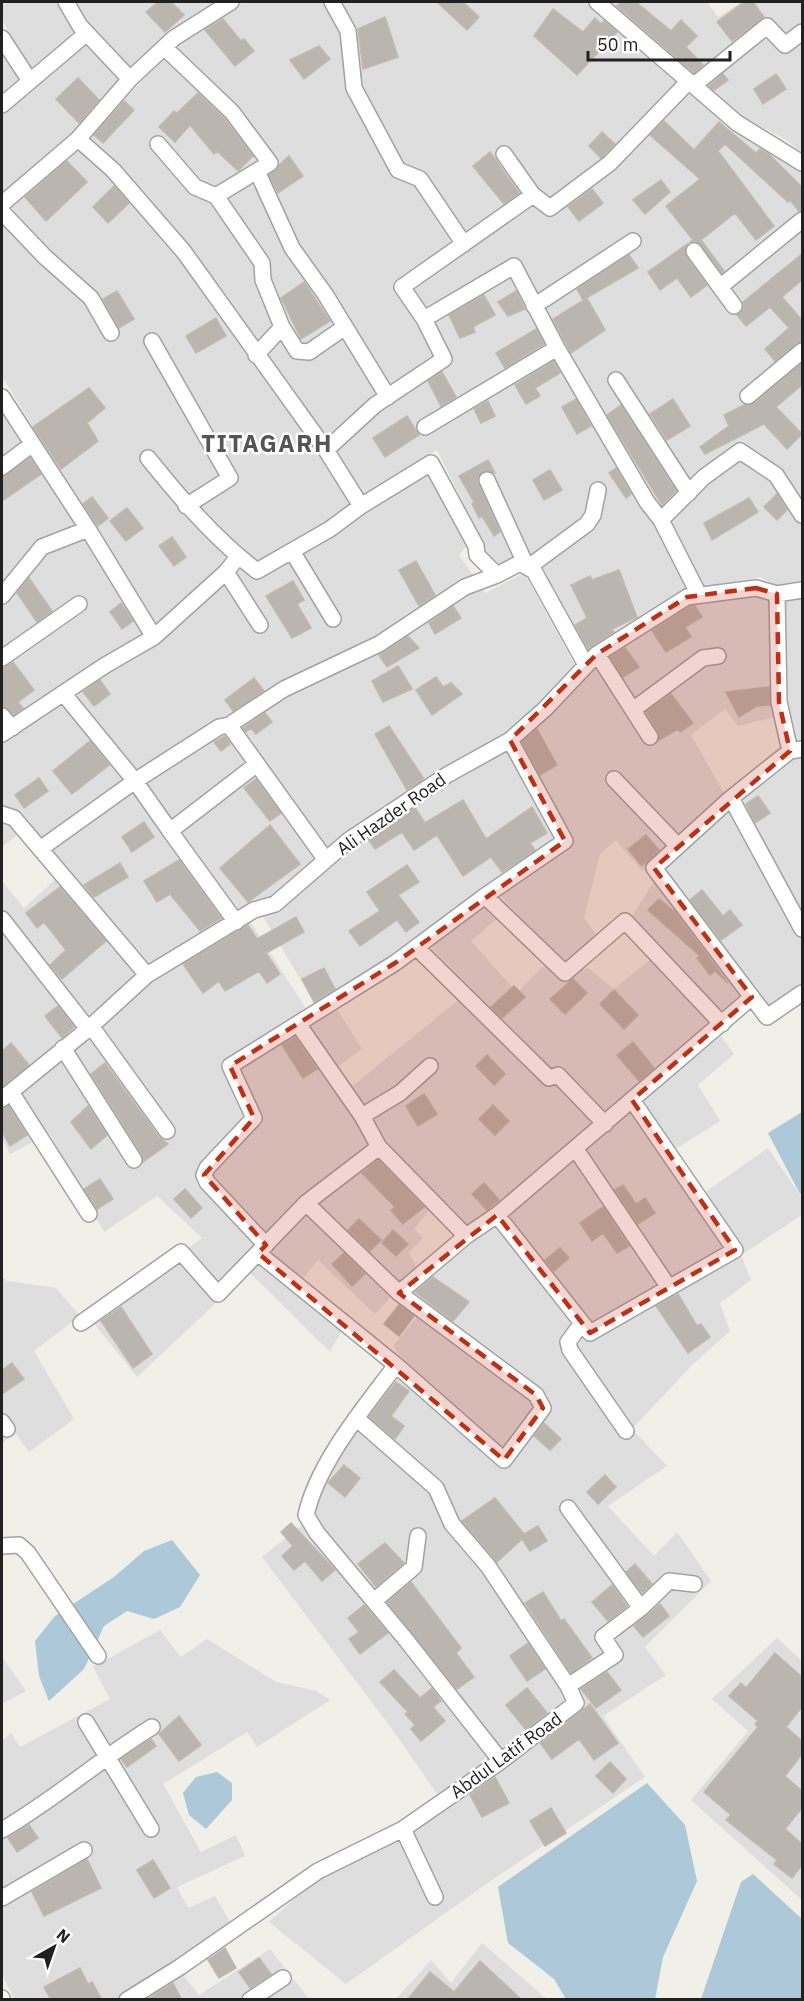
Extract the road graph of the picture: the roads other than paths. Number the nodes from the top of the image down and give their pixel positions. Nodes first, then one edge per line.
1 (66, 2) edge
2 (332, 2) edge
3 (597, 2) edge
4 (226, 3) edge
5 (802, 32) edge
6 (87, 33) junction
7 (2, 38) edge
8 (165, 48) junction
9 (130, 79) junction
10 (30, 81) junction
11 (691, 83) junction
12 (2, 105) edge
13 (78, 139) junction
14 (158, 144) dead end
15 (504, 154) dead end
16 (802, 163) edge
17 (257, 171) junction
18 (2, 183) edge
19 (533, 195) junction
20 (216, 196) junction
21 (6, 200) edge
22 (2, 212) edge
23 (802, 220) edge
24 (633, 241) dead end
25 (464, 244) junction
26 (694, 251) dead end
27 (720, 287) junction
28 (534, 306) junction
29 (734, 306) dead end
30 (424, 319) junction
31 (282, 327) junction
32 (345, 327) junction
33 (111, 333) dead end
34 (152, 342) dead end
35 (557, 348) junction
36 (802, 351) edge
37 (256, 356) junction
38 (616, 380) dead end
39 (748, 396) dead end
40 (2, 397) edge
41 (388, 397) junction
42 (425, 427) dead end
43 (31, 445) junction
44 (326, 450) junction
45 (148, 458) dead end
46 (2, 467) edge
47 (488, 480) dead end
48 (598, 490) dead end
49 (689, 493) junction
50 (186, 506) junction
51 (361, 506) junction
52 (802, 515) edge
53 (661, 520) junction
54 (88, 529) junction
55 (292, 551) junction
56 (238, 557) junction
57 (527, 565) junction
58 (226, 572) junction
59 (497, 574) junction
60 (802, 590) edge
61 (777, 594) junction
62 (699, 595) junction
63 (2, 596) edge
64 (79, 604) dead end
65 (333, 619) dead end
66 (260, 624) dead end
67 (154, 637) junction
68 (597, 654) junction
69 (718, 656) dead end
70 (2, 658) edge
71 (586, 665) junction
72 (63, 693) junction
73 (634, 709) junction
74 (2, 716) edge
75 (229, 725) junction
76 (7, 731) edge
77 (650, 738) dead end
78 (510, 740) junction
79 (796, 750) edge
80 (257, 765) junction
81 (614, 779) dead end
82 (135, 781) junction
83 (730, 798) junction
84 (2, 814) edge
85 (170, 831) junction
86 (678, 846) junction
87 (40, 849) junction
88 (326, 860) junction
89 (484, 896) junction
90 (2, 919) edge
91 (236, 922) junction
92 (802, 929) edge
93 (417, 948) junction
94 (147, 975) junction
95 (802, 993) edge
96 (752, 997) junction
97 (298, 1024) junction
98 (722, 1024) junction
99 (89, 1028) junction
100 (63, 1048) junction
101 (430, 1066) dead end
102 (6, 1095) edge
103 (632, 1100) junction
104 (362, 1116) junction
105 (605, 1124) junction
106 (167, 1131) dead end
107 (379, 1147) junction
108 (575, 1148) junction
109 (134, 1160) dead end
110 (306, 1203) junction
111 (89, 1214) dead end
112 (497, 1215) junction
113 (466, 1236) junction
114 (262, 1249) junction
115 (668, 1286) junction
116 (399, 1293) junction
117 (81, 1323) dead end
118 (582, 1323) junction
119 (396, 1365) junction
120 (356, 1418) junction
121 (626, 1431) dead end
122 (568, 1508) dead end
123 (418, 1536) dead end
124 (2, 1546) edge
125 (694, 1584) dead end
126 (374, 1601) junction
127 (641, 1608) junction
128 (98, 1656) dead end
129 (568, 1686) junction
130 (86, 1722) dead end
131 (152, 1726) dead end
132 (107, 1755) junction
133 (501, 1761) junction
134 (151, 1829) dead end
135 (403, 1829) junction
136 (2, 1830) edge
137 (84, 1850) dead end
138 (435, 1897) dead end
139 (2, 1898) edge
140 (283, 1978) dead end
141 (131, 1998) edge
142 (250, 2000) edge

1 - 6 street
2 - 25 street
3 - 11 street
4 - 8 street
5 - 11 street
6 - 9 street
6 - 10 street
7 - 10 street
8 - 9 street
8 - 17 street
9 - 13 street
10 - 12 street
11 - 16 street
11 - 19 street
13 - 21 street
13 - 37 street
14 - 20 street
15 - 19 street
17 - 20 street
17 - 32 street
18 - 21 street
19 - 25 street
20 - 31 street
22 - 33 street
23 - 27 street
24 - 28 street
25 - 30 street
26 - 27 street
27 - 29 street
28 - 30 street
28 - 35 street
30 - 41 street
31 - 32 street
31 - 37 street
32 - 41 street
34 - 50 street
35 - 42 street
35 - 53 street
36 - 39 street
37 - 44 street
38 - 49 street
40 - 43 street
41 - 44 street
43 - 46 street
43 - 54 street
44 - 51 street
45 - 50 street
47 - 57 street
48 - 57 street
49 - 52 street
49 - 53 street
50 - 56 street
51 - 55 street
51 - 59 street
53 - 62 street
54 - 63 street
54 - 67 street
55 - 56 street
55 - 65 street
56 - 58 street
57 - 59 street
57 - 71 street
58 - 66 street
58 - 67 street
59 - 75 street
60 - 61 street, Ali Hazder Road
61 - 62 street, Ali Hazder Road
61 - 79 street
62 - 68 street, Ali Hazder Road
64 - 70 street
67 - 72 street
68 - 71 street, Ali Hazder Road
68 - 73 street
69 - 73 street
71 - 78 street, Ali Hazder Road
72 - 76 street
72 - 82 street
73 - 77 street
74 - 76 street
75 - 80 street
75 - 82 street
78 - 88 street, Ali Hazder Road
78 - 89 street
79 - 83 street
80 - 85 street
80 - 88 street
81 - 86 street
82 - 85 street
82 - 87 street
83 - 86 street
83 - 92 street
84 - 87 street
85 - 91 street
86 - 96 street
87 - 94 street
88 - 91 street, Ali Hazder Road
89 - 93 street
89 - 98 street
90 - 99 street
91 - 94 street, Ali Hazder Road
93 - 97 street
93 - 105 street
94 - 99 street, Ali Hazder Road
95 - 96 street
96 - 98 street
97 - 104 street
97 - 114 street
98 - 103 street
99 - 100 street, Ali Hazder Road
99 - 106 street
100 - 102 street, Ali Hazder Road
100 - 109 street
101 - 104 street
102 - 111 street
103 - 105 street
103 - 115 street
104 - 107 street
105 - 108 street
107 - 110 street
107 - 113 street
108 - 112 street
108 - 115 street
110 - 114 street
110 - 116 street
112 - 113 street
112 - 118 street
113 - 116 street
114 - 117 street
114 - 119 street
115 - 118 street
116 - 119 street
118 - 121 street
119 - 120 street
120 - 126 street
120 - 129 street, Abdul Latif Road
122 - 127 street
123 - 126 street
124 - 128 street
125 - 127 street
126 - 133 street
127 - 129 street
129 - 133 street, Abdul Latif Road
130 - 132 street
131 - 132 street
132 - 134 street
132 - 136 street
133 - 135 street, Abdul Latif Road
135 - 138 street
135 - 141 street, Abdul Latif Road
137 - 139 street
140 - 142 street

